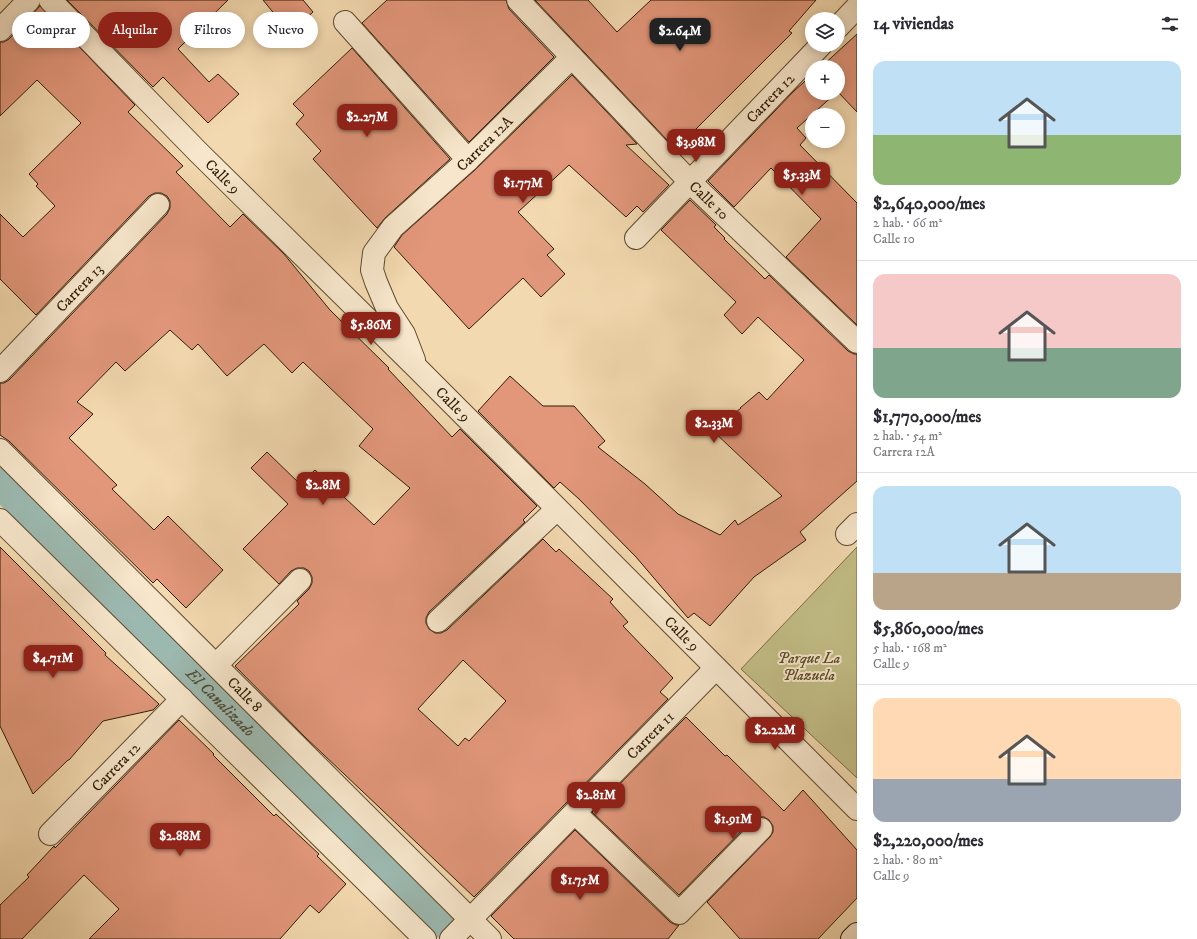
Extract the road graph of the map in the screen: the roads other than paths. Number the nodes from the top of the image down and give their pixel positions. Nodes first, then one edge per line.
1 (29, 0) edge
2 (50, 0) edge
3 (518, 0) edge
4 (857, 7) edge
5 (845, 20) edge
6 (345, 22) dead end
7 (0, 30) edge
8 (814, 52) edge
9 (572, 57) junction
10 (468, 160) junction
11 (690, 182) junction
12 (158, 205) dead end
13 (636, 238) dead end
14 (857, 342) edge
15 (417, 368) junction
16 (0, 371) edge
17 (0, 450) edge
18 (557, 509) junction
19 (0, 520) edge
20 (300, 580) dead end
21 (438, 621) dead end
22 (216, 665) junction
23 (716, 668) junction
24 (182, 699) junction
25 (857, 809) edge
26 (575, 813) junction
27 (760, 829) dead end
28 (50, 834) dead end
29 (470, 920) junction
30 (857, 934) edge
31 (425, 939) edge
32 (451, 939) edge
33 (490, 939) edge
34 (852, 939) edge

1 - 7 street
2 - 15 street, Calle 9
3 - 9 street, Calle 10
4 - 5 street
6 - 10 street
8 - 11 street, Carrera 12
9 - 10 street, Carrera 12A
9 - 11 street, Calle 10
10 - 15 street, Carrera 12A
11 - 13 street, Carrera 12
11 - 14 street, Calle 10
12 - 16 street, Carrera 13
15 - 18 street, Calle 9
17 - 22 street, Calle 8
18 - 21 street
18 - 23 street, Calle 9
19 - 24 street
20 - 22 street
22 - 29 street, Calle 8
23 - 25 street, Calle 9
23 - 26 street, Carrera 11
24 - 28 street, Carrera 12
24 - 31 street
26 - 27 street
26 - 29 street, Carrera 11
29 - 32 street, Carrera 11
29 - 33 street, Calle 8
30 - 34 street

